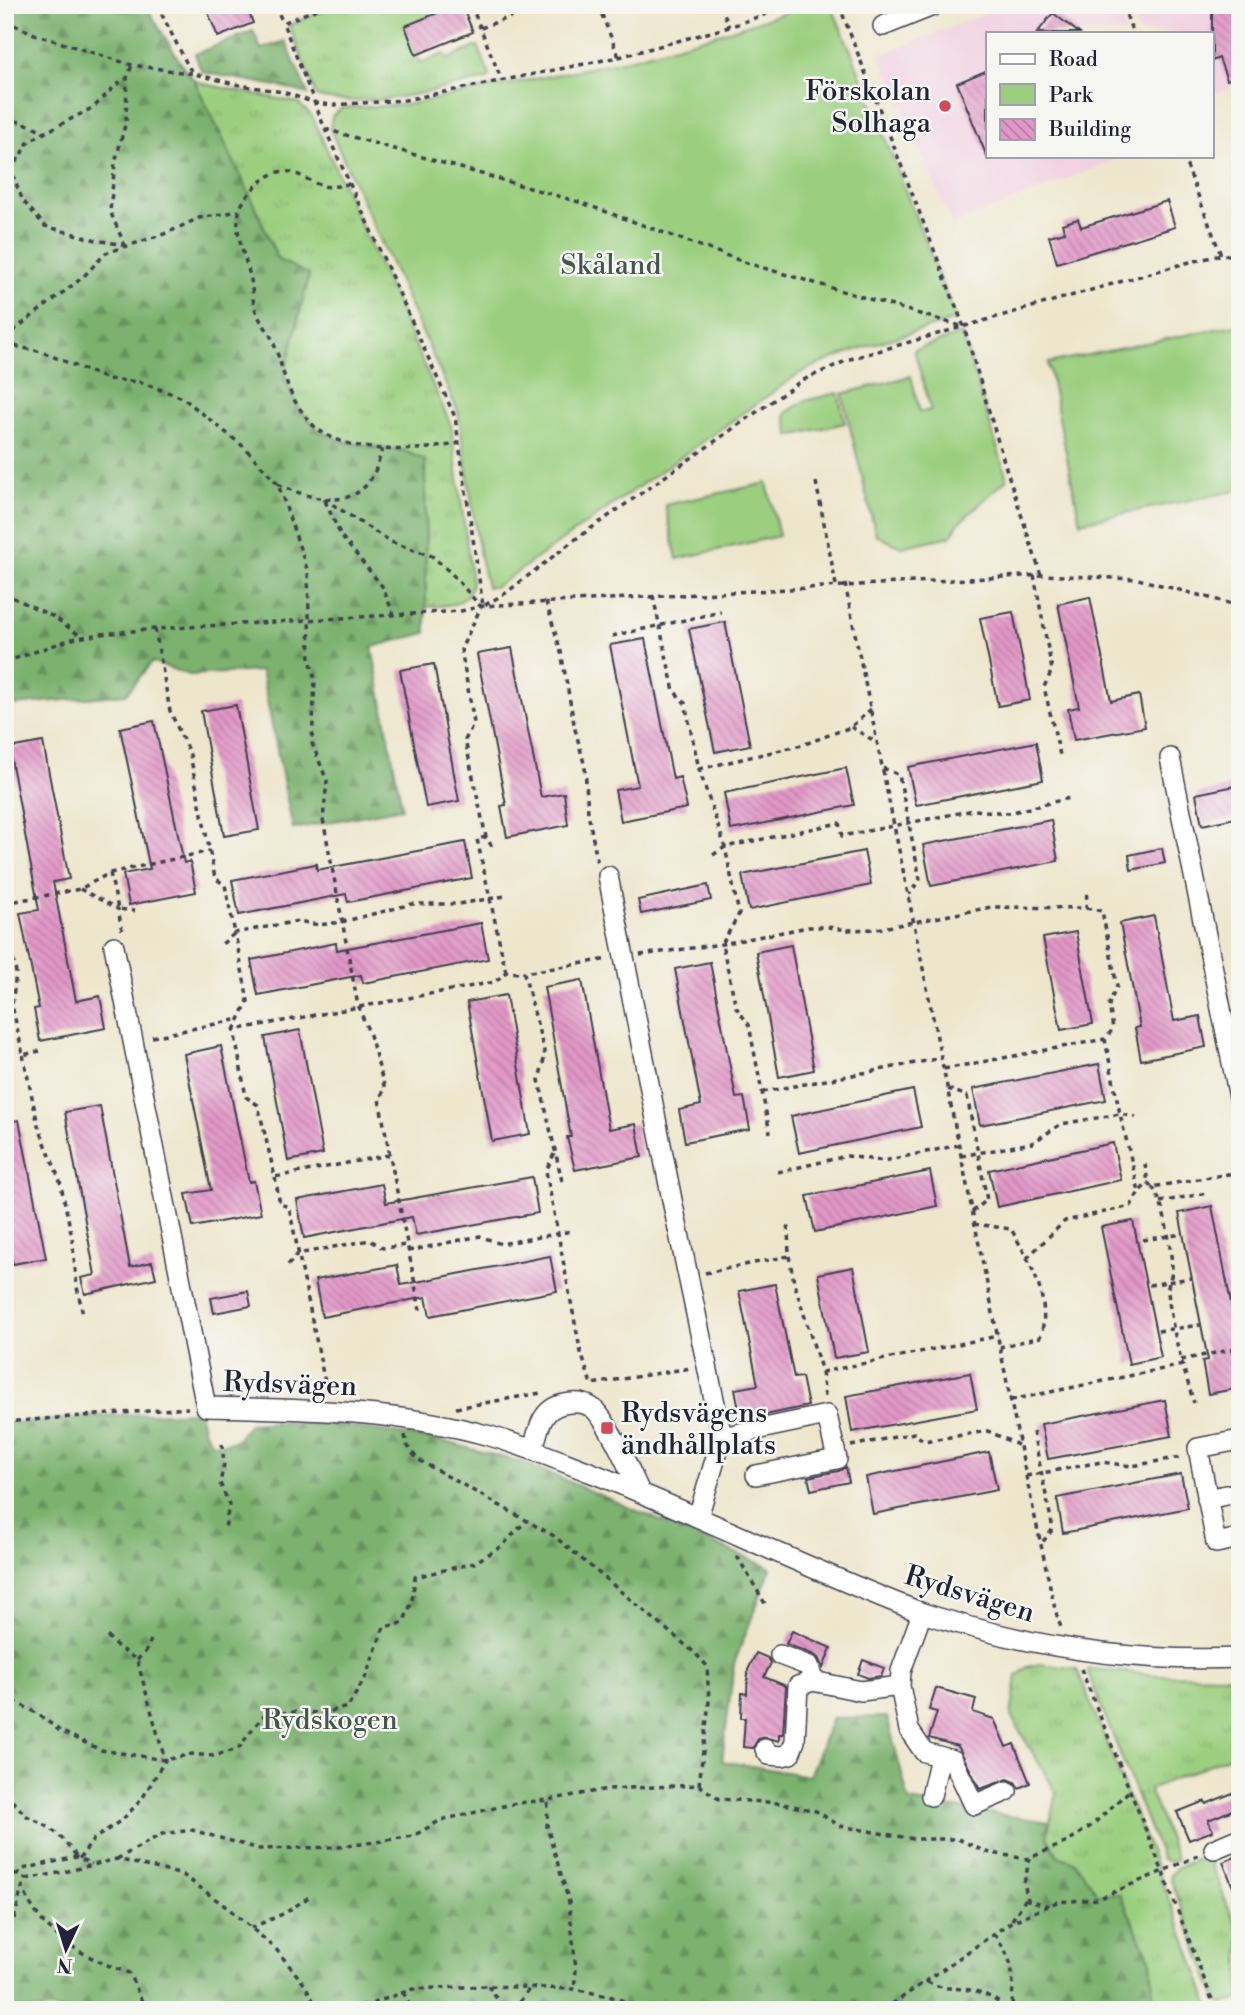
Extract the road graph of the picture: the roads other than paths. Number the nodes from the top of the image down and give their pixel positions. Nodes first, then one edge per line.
1 (935, 5) edge
2 (883, 26) dead end
3 (1170, 758) dead end
4 (608, 876) road end
5 (114, 946) road end
6 (1240, 1102) edge
7 (722, 1437) junction
8 (1240, 1440) edge
9 (533, 1450) junction
10 (756, 1475) dead end
11 (640, 1492) junction
12 (1240, 1492) edge
13 (1207, 1499) junction
14 (698, 1517) junction
15 (1240, 1538) edge
16 (922, 1613) junction
17 (780, 1655) dead end
18 (1240, 1658) edge
19 (813, 1681) junction
20 (900, 1686) junction
21 (765, 1749) dead end
22 (940, 1757) junction
23 (1007, 1791) dead end
24 (931, 1796) dead end
25 (1240, 1838) edge
26 (1214, 1849) road end

1 - 2 street
3 - 6 street
4 - 7 street
5 - 9 street, Rydsvägen
7 - 10 street
7 - 14 street
8 - 13 street
9 - 11 street, Rydsvägen
9 - 11 street
11 - 14 street, Rydsvägen
12 - 13 street
13 - 15 street
14 - 16 street, Rydsvägen
16 - 18 street, Rydsvägen
16 - 20 street
17 - 19 street
19 - 20 street
19 - 21 street
20 - 22 street
22 - 23 street
22 - 24 street
25 - 26 street

